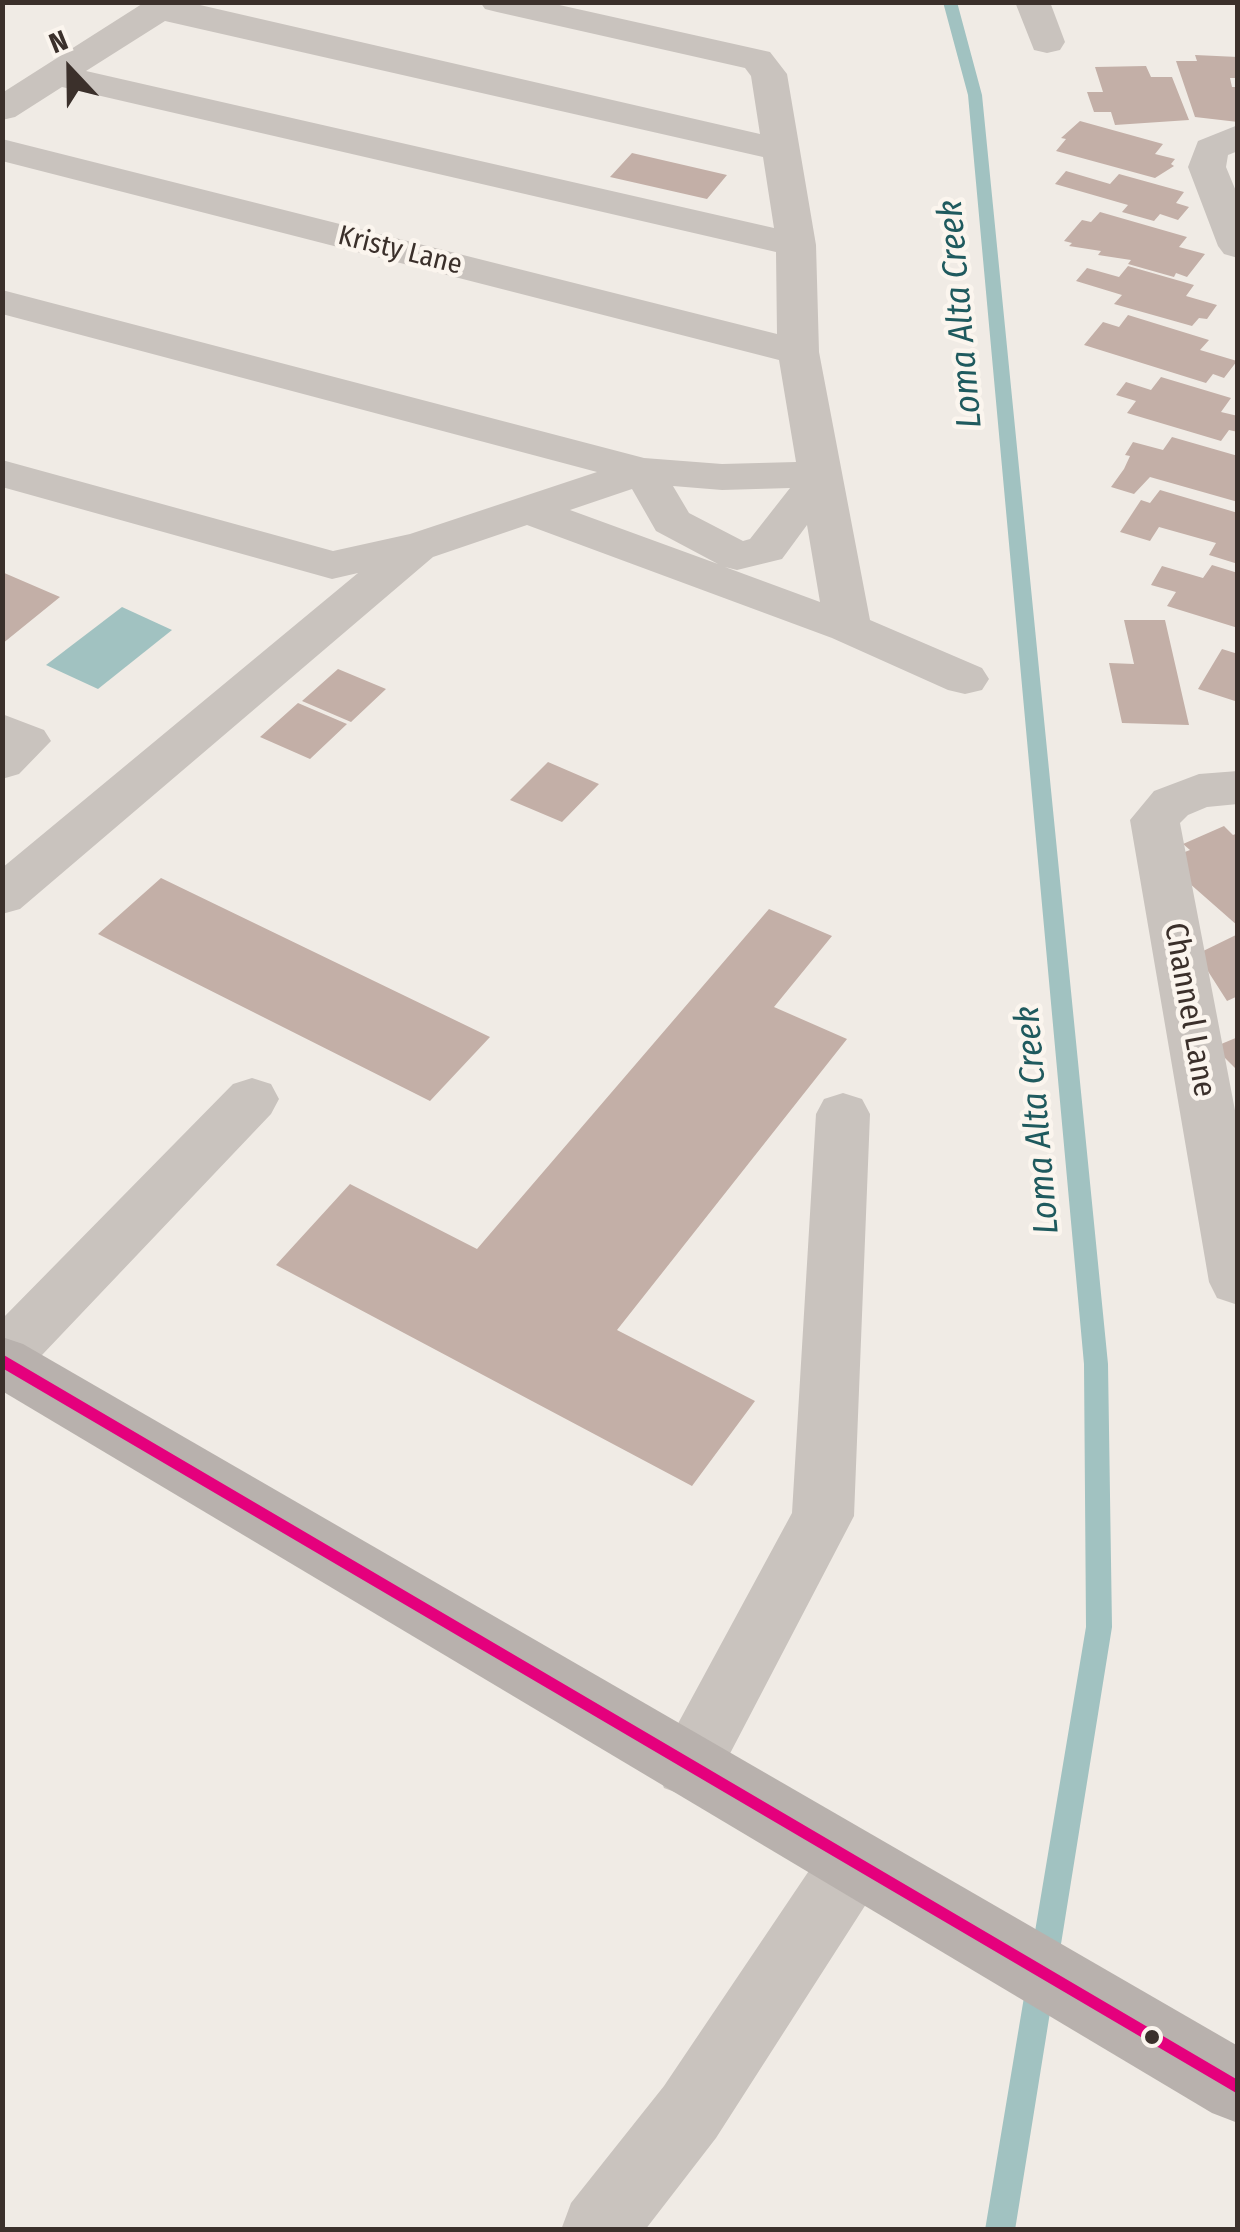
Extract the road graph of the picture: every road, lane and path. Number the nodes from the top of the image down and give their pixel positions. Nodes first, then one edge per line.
1 (496, 2) edge
2 (1032, 2) edge
3 (165, 6) edge
4 (1047, 42) dead end
5 (57, 74) junction
6 (2, 108) edge
7 (1238, 136) edge
8 (778, 149) junction
9 (2, 150) edge
10 (796, 245) junction
11 (1238, 246) edge
12 (2, 302) edge
13 (798, 352) junction
14 (643, 471) junction
15 (2, 474) edge
16 (823, 474) junction
17 (529, 510) junction
18 (417, 547) junction
19 (848, 628) junction
20 (965, 680) dead end
21 (2, 730) edge
22 (2, 762) edge
23 (1238, 787) edge
24 (2, 896) edge
25 (252, 1099) dead end
26 (843, 1114) dead end
27 (1238, 1282) edge
28 (2, 1360) edge
29 (688, 1766) junction
30 (869, 1873) junction
31 (1212, 2072) edge
32 (598, 2230) edge

1 - 8 street
2 - 4 street
3 - 5 street
3 - 8 street
5 - 6 street
5 - 10 street
7 - 11 street
8 - 10 street
9 - 13 street, Kristy Lane
10 - 13 street
12 - 14 street
13 - 16 street
14 - 16 street
14 - 16 street
14 - 17 street
15 - 18 street
16 - 19 street
17 - 18 street
17 - 19 street
18 - 24 street
19 - 20 street
21 - 22 street
23 - 27 street, Channel Lane
25 - 28 street
26 - 29 street
28 - 29 main road
29 - 30 main road
30 - 31 main road
30 - 32 street

